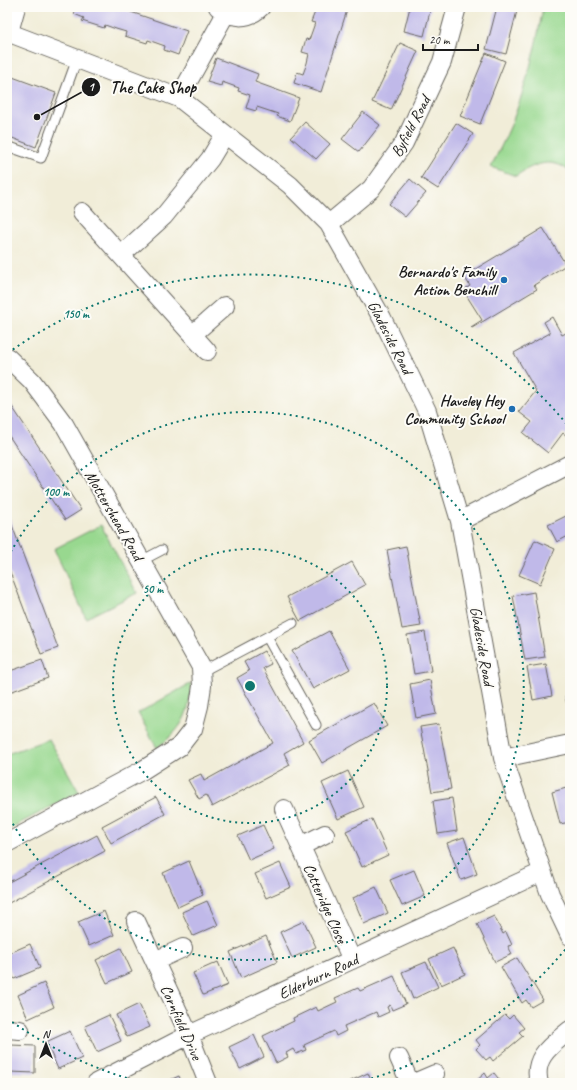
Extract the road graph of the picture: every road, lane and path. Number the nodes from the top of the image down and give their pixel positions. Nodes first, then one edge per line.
1 (16, 7) edge
2 (260, 7) edge
3 (457, 7) edge
4 (222, 10) edge
5 (8, 32) edge
6 (77, 59) junction
7 (179, 98) junction
8 (225, 134) junction
9 (7, 146) edge
10 (82, 212) dead end
11 (329, 224) junction
12 (121, 254) junction
13 (225, 306) dead end
14 (193, 334) junction
15 (208, 351) dead end
16 (7, 357) edge
17 (570, 464) edge
18 (460, 521) junction
19 (162, 550) dead end
20 (141, 561) junction
21 (293, 623) dead end
22 (267, 637) junction
23 (201, 672) junction
24 (316, 725) dead end
25 (570, 744) edge
26 (502, 758) junction
27 (284, 809) dead end
28 (325, 834) dead end
29 (7, 843) edge
30 (301, 846) junction
31 (542, 872) junction
32 (136, 921) dead end
33 (570, 936) edge
34 (182, 948) dead end
35 (352, 960) junction
36 (155, 961) junction
37 (570, 1030) edge
38 (189, 1035) junction
39 (399, 1058) dead end
40 (435, 1074) dead end
41 (96, 1083) edge
42 (208, 1083) edge
43 (410, 1083) edge
44 (414, 1083) edge
45 (539, 1083) edge

1 - 5 street
2 - 4 street
3 - 11 street, Byfield Road
4 - 7 street
5 - 6 street, Gladeside Road
6 - 7 street, Gladeside Road
6 - 9 lane
7 - 8 street, Gladeside Road
8 - 11 street, Gladeside Road
8 - 12 street
10 - 12 street
11 - 18 street, Gladeside Road
12 - 14 street
13 - 14 street
14 - 15 street
16 - 20 street, Mottershead Road
17 - 18 street
18 - 26 street, Gladeside Road
19 - 20 lane
20 - 23 street, Mottershead Road
21 - 22 lane
22 - 23 lane
22 - 24 lane
23 - 29 street, Mottershead Road
25 - 26 street
26 - 31 street, Gladeside Road
27 - 30 street, Cotteridge Close
28 - 30 street, Cotteridge Close
30 - 35 street, Cotteridge Close
31 - 33 street, Gladeside Road
31 - 35 street, Elderburn Road
32 - 36 street, Cornfield Drive
34 - 36 street
35 - 38 street, Elderburn Road
36 - 38 street, Cornfield Drive
37 - 45 street
38 - 41 street, Elderburn Road
38 - 42 street, Cornfield Drive
39 - 43 street
40 - 44 street

